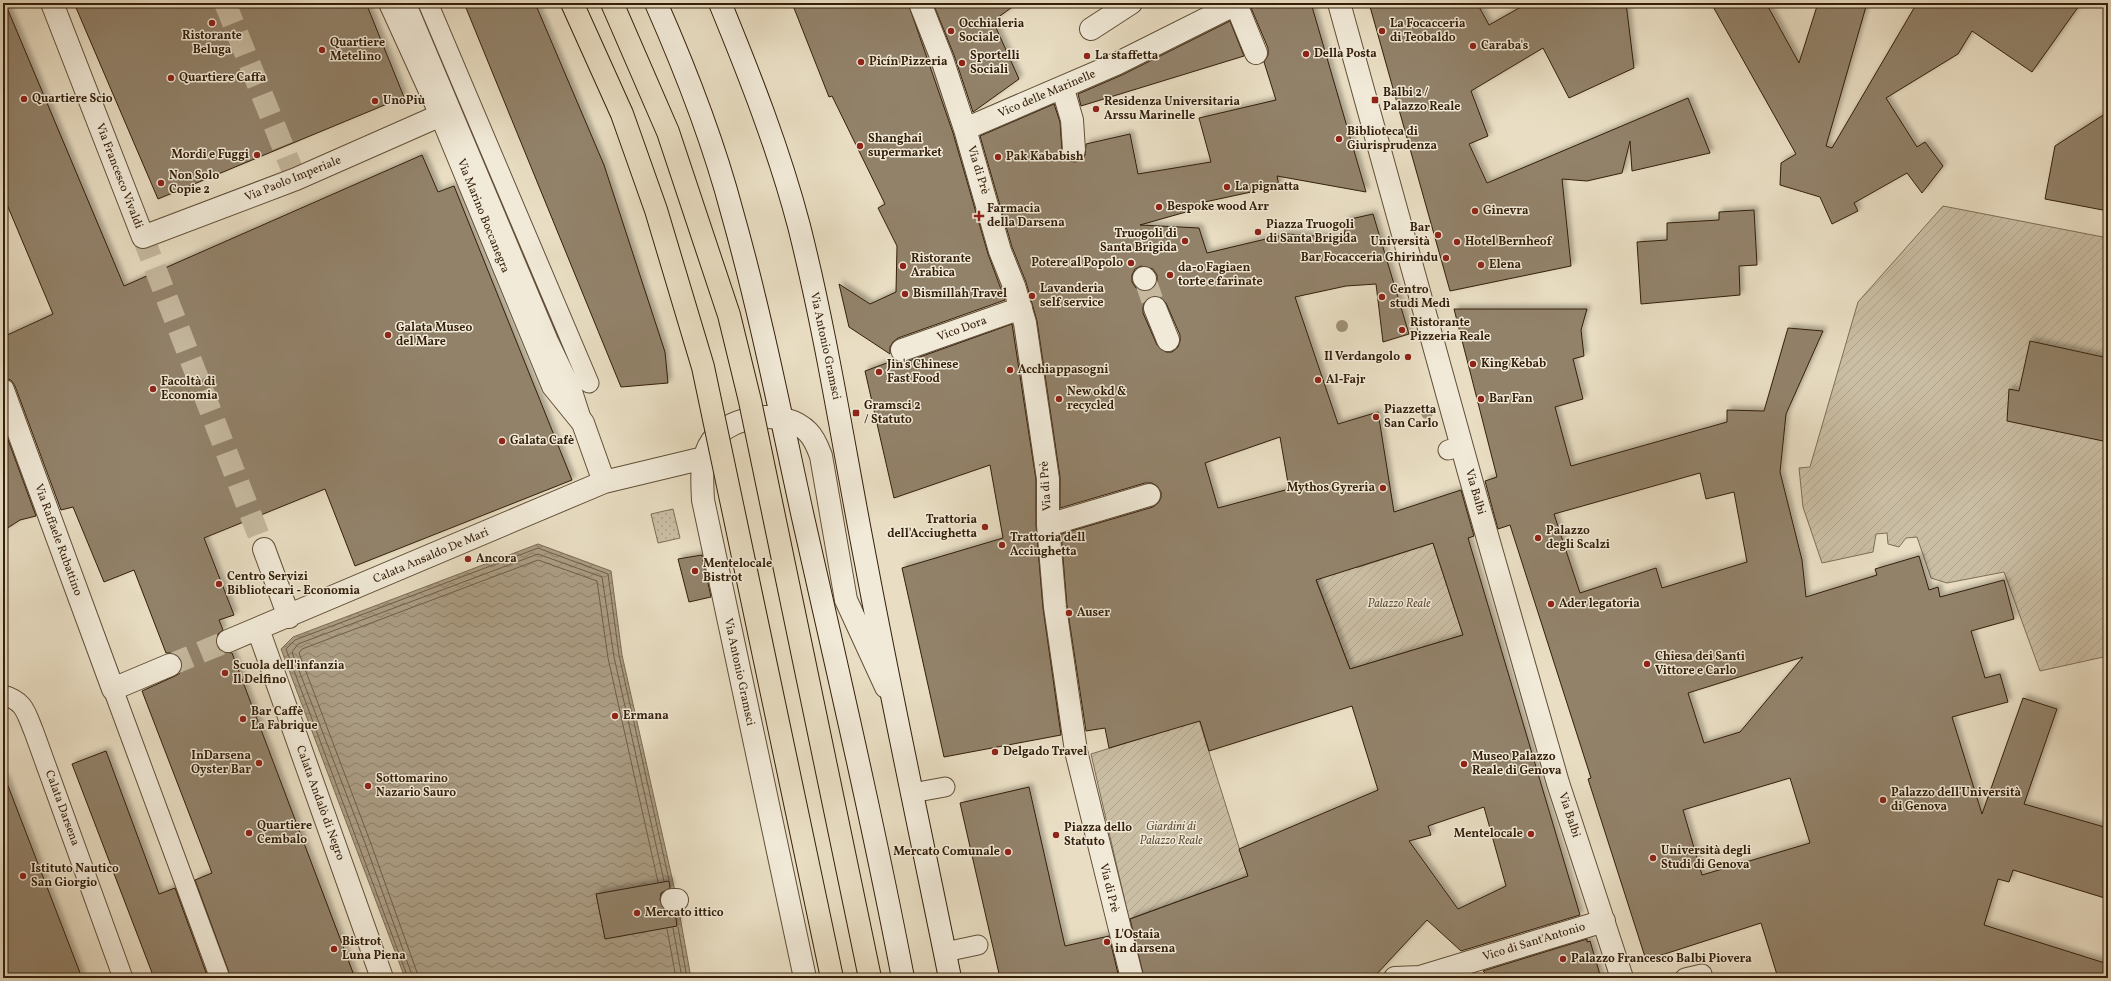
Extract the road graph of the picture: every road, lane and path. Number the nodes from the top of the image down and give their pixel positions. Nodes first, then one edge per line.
1 (52, 3) edge
2 (390, 3) edge
3 (406, 3) edge
4 (428, 3) edge
5 (572, 3) edge
6 (612, 3) edge
7 (656, 3) edge
8 (720, 3) edge
9 (920, 3) edge
10 (1131, 3) edge
11 (1339, 3) edge
12 (1091, 29) dead end
13 (1256, 53) dead end
14 (1063, 89) junction
15 (441, 115) junction
16 (965, 129) junction
17 (1074, 150) dead end
18 (143, 237) joint
19 (1021, 308) junction
20 (1155, 308) tunnel mouth
21 (1168, 340) dead end
22 (902, 350) dead end
23 (589, 383) dead end
24 (3, 390) edge
25 (781, 418) junction
26 (583, 423) junction
27 (704, 458) junction
28 (604, 482) junction
29 (1149, 495) dead end
30 (1048, 525) junction
31 (264, 549) tunnel mouth
32 (289, 616) junction
33 (258, 629) junction
34 (228, 641) tunnel mouth
35 (170, 665) tunnel mouth
36 (113, 689) junction
37 (3, 695) edge
38 (892, 699) junction
39 (945, 787) dead end
40 (912, 793) junction
41 (1604, 921) junction
42 (978, 945) dead end
43 (945, 952) junction
44 (123, 978) edge
45 (220, 978) edge
46 (382, 978) edge
47 (805, 978) edge
48 (832, 978) edge
49 (870, 978) edge
50 (903, 978) edge
51 (950, 978) edge
52 (1132, 978) edge
53 (1395, 978) edge
54 (1622, 978) edge

1 - 18 street, Via Francesco Vivaldi
2 - 15 street, Via Marino Boccanegra
3 - 26 lane
4 - 23 lane
5 - 48 highway, bridge
6 - 49 highway, bridge
7 - 25 street
8 - 38 street, Via Antonio Gramsci
9 - 16 street, Via di Prè
10 - 12 street
11 - 41 street, Via Balbi
13 - 14 street, Vico delle Marinelle
14 - 16 street, Vico delle Marinelle
14 - 17 street
15 - 18 street, Via Paolo Imperiale
15 - 26 street, Via Marino Boccanegra
16 - 19 street, Via di Prè
19 - 22 street, Vico Dora
19 - 30 street, Via di Prè
20 - 21 street
24 - 36 street, Via Raffaele Rubattino
25 - 27 street, Via Antonio Gramsci
25 - 38 street, Via Antonio Gramsci
25 - 50 street
26 - 28 street, Via Marino Boccanegra
27 - 28 street, Calata Ansaldo De Mari
27 - 47 street, Via Antonio Gramsci
28 - 32 street, Calata Ansaldo De Mari
29 - 30 street
30 - 52 street, Via di Prè
31 - 32 street
32 - 33 street, Calata Ansaldo De Mari
33 - 34 street, Calata Ansaldo De Mari
33 - 46 street, Calata Andalò di Negro
35 - 36 street
36 - 45 lane
37 - 44 lane, Calata Darsena
38 - 40 street, Via Antonio Gramsci
39 - 40 lane
40 - 43 street, Via Antonio Gramsci
41 - 53 street, Vico di Sant'Antonio
41 - 54 street, Via Balbi
42 - 43 lane
43 - 51 street, Via Antonio Gramsci

